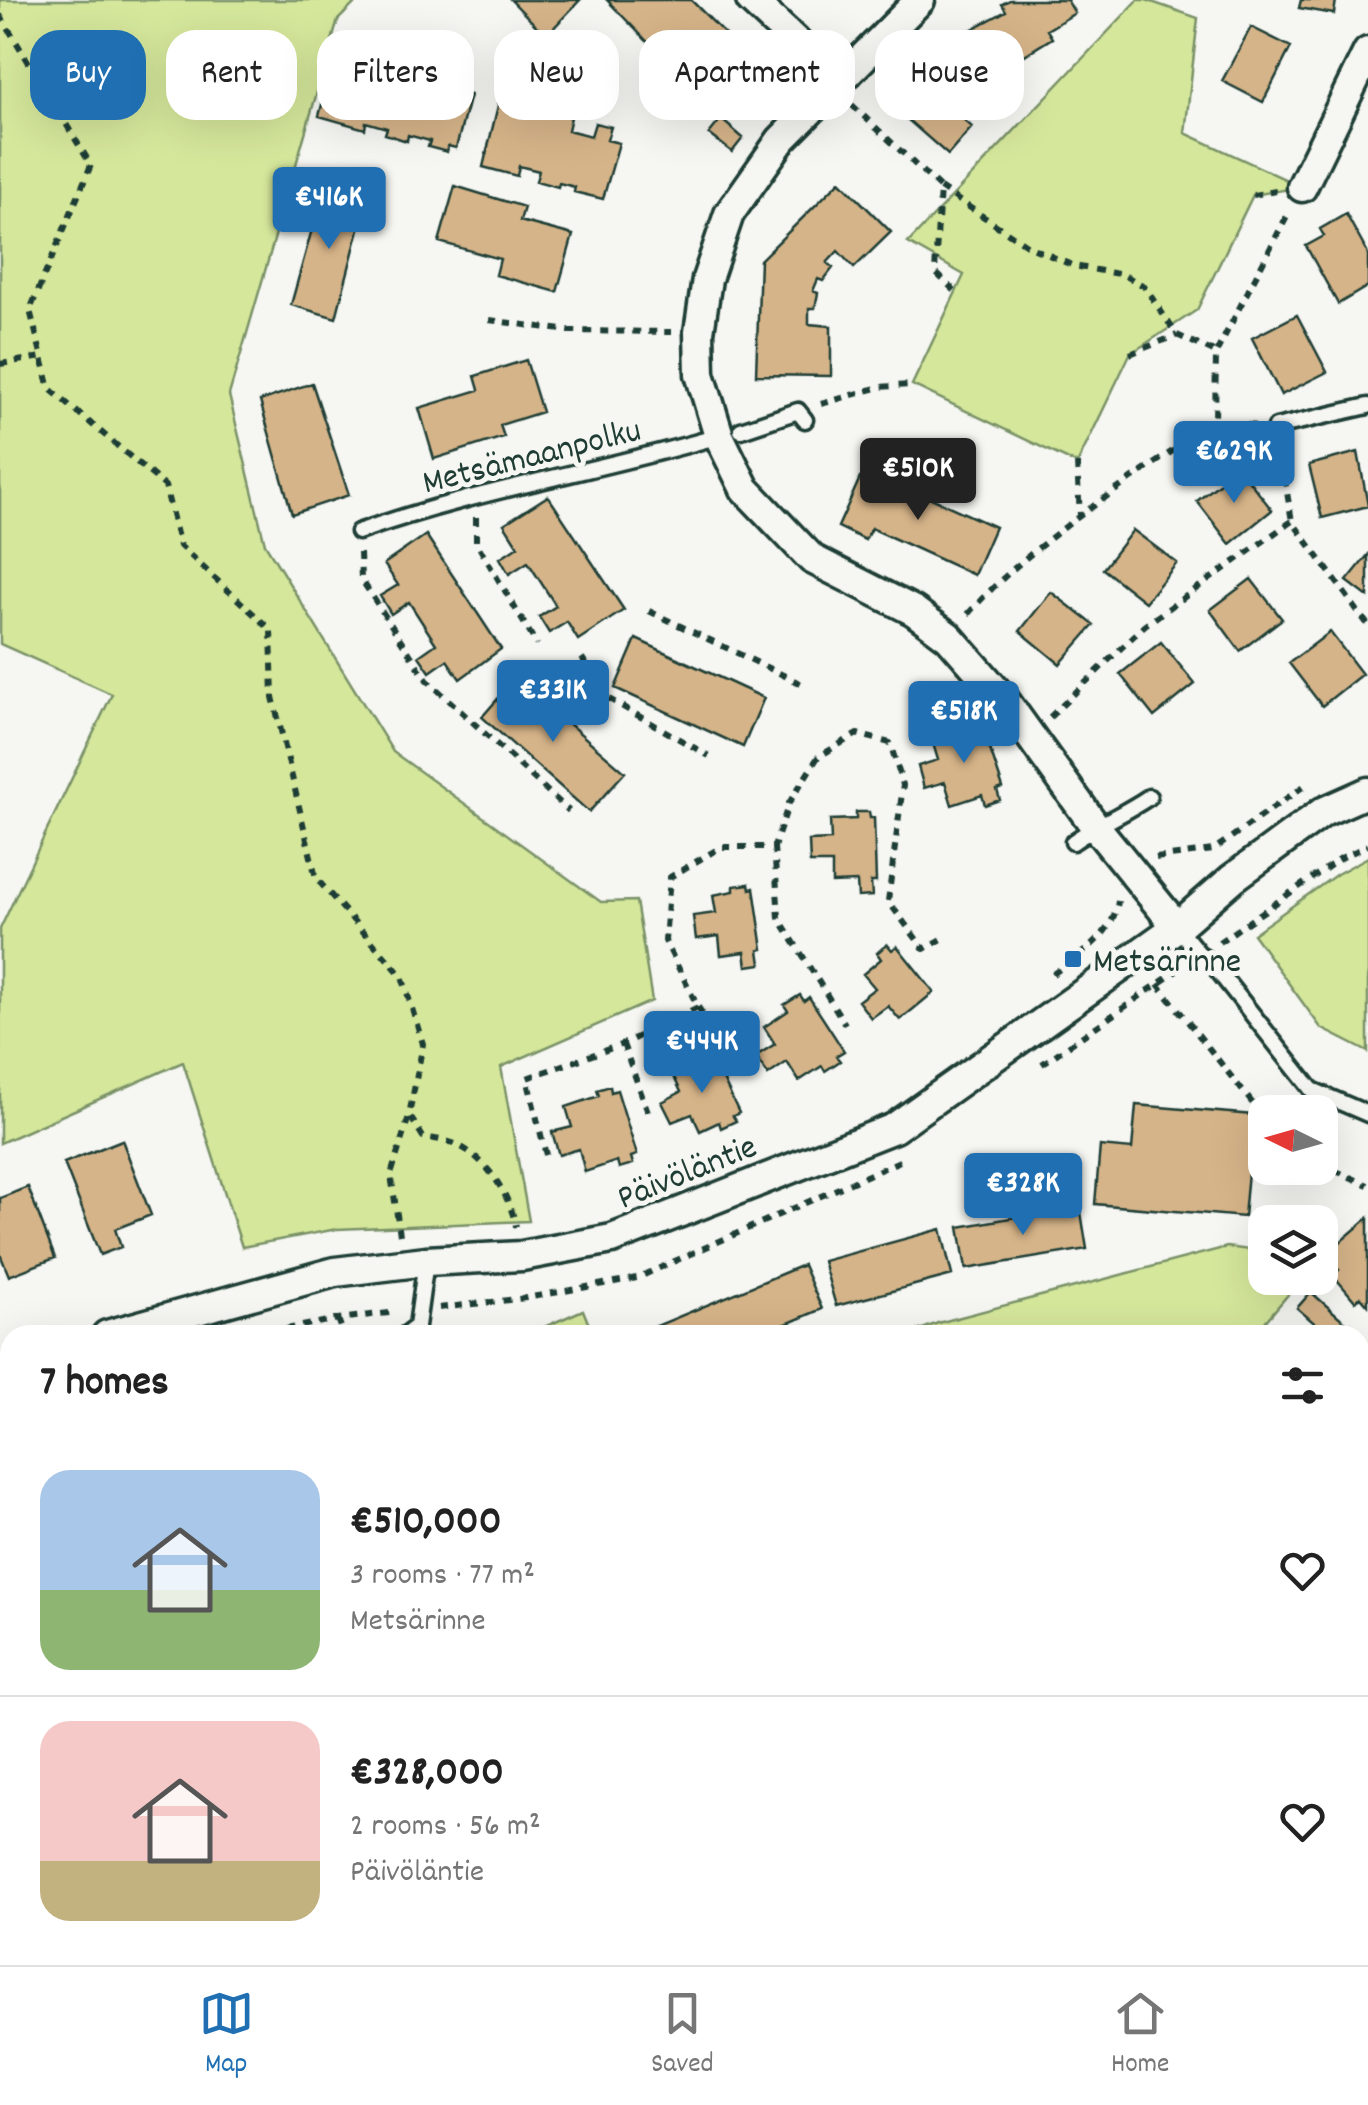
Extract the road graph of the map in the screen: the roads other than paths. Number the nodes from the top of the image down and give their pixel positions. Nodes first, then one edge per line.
1 (751, 0) edge
2 (920, 0) edge
3 (784, 30) edge
4 (1368, 52) edge
5 (855, 87) edge
6 (810, 120) edge
7 (1302, 186) road end
8 (1368, 406) edge
9 (802, 416) road end
10 (1276, 427) road end
11 (730, 433) junction
12 (358, 532) road end
13 (1368, 792) edge
14 (1149, 797) dead end
15 (1084, 834) junction
16 (1177, 927) junction
17 (1368, 1114) edge
18 (415, 1263) junction
19 (143, 1325) edge
20 (416, 1325) edge

1 - 3 street
2 - 5 street
4 - 7 street
6 - 11 street
8 - 10 lane
9 - 11 lane, Metsämaanpolku
11 - 12 lane, Metsämaanpolku
11 - 15 street
13 - 16 street, Päivöläntie
14 - 15 lane
15 - 16 street
16 - 17 lane
16 - 18 street, Päivöläntie
18 - 19 street, Päivöläntie
18 - 20 lane

